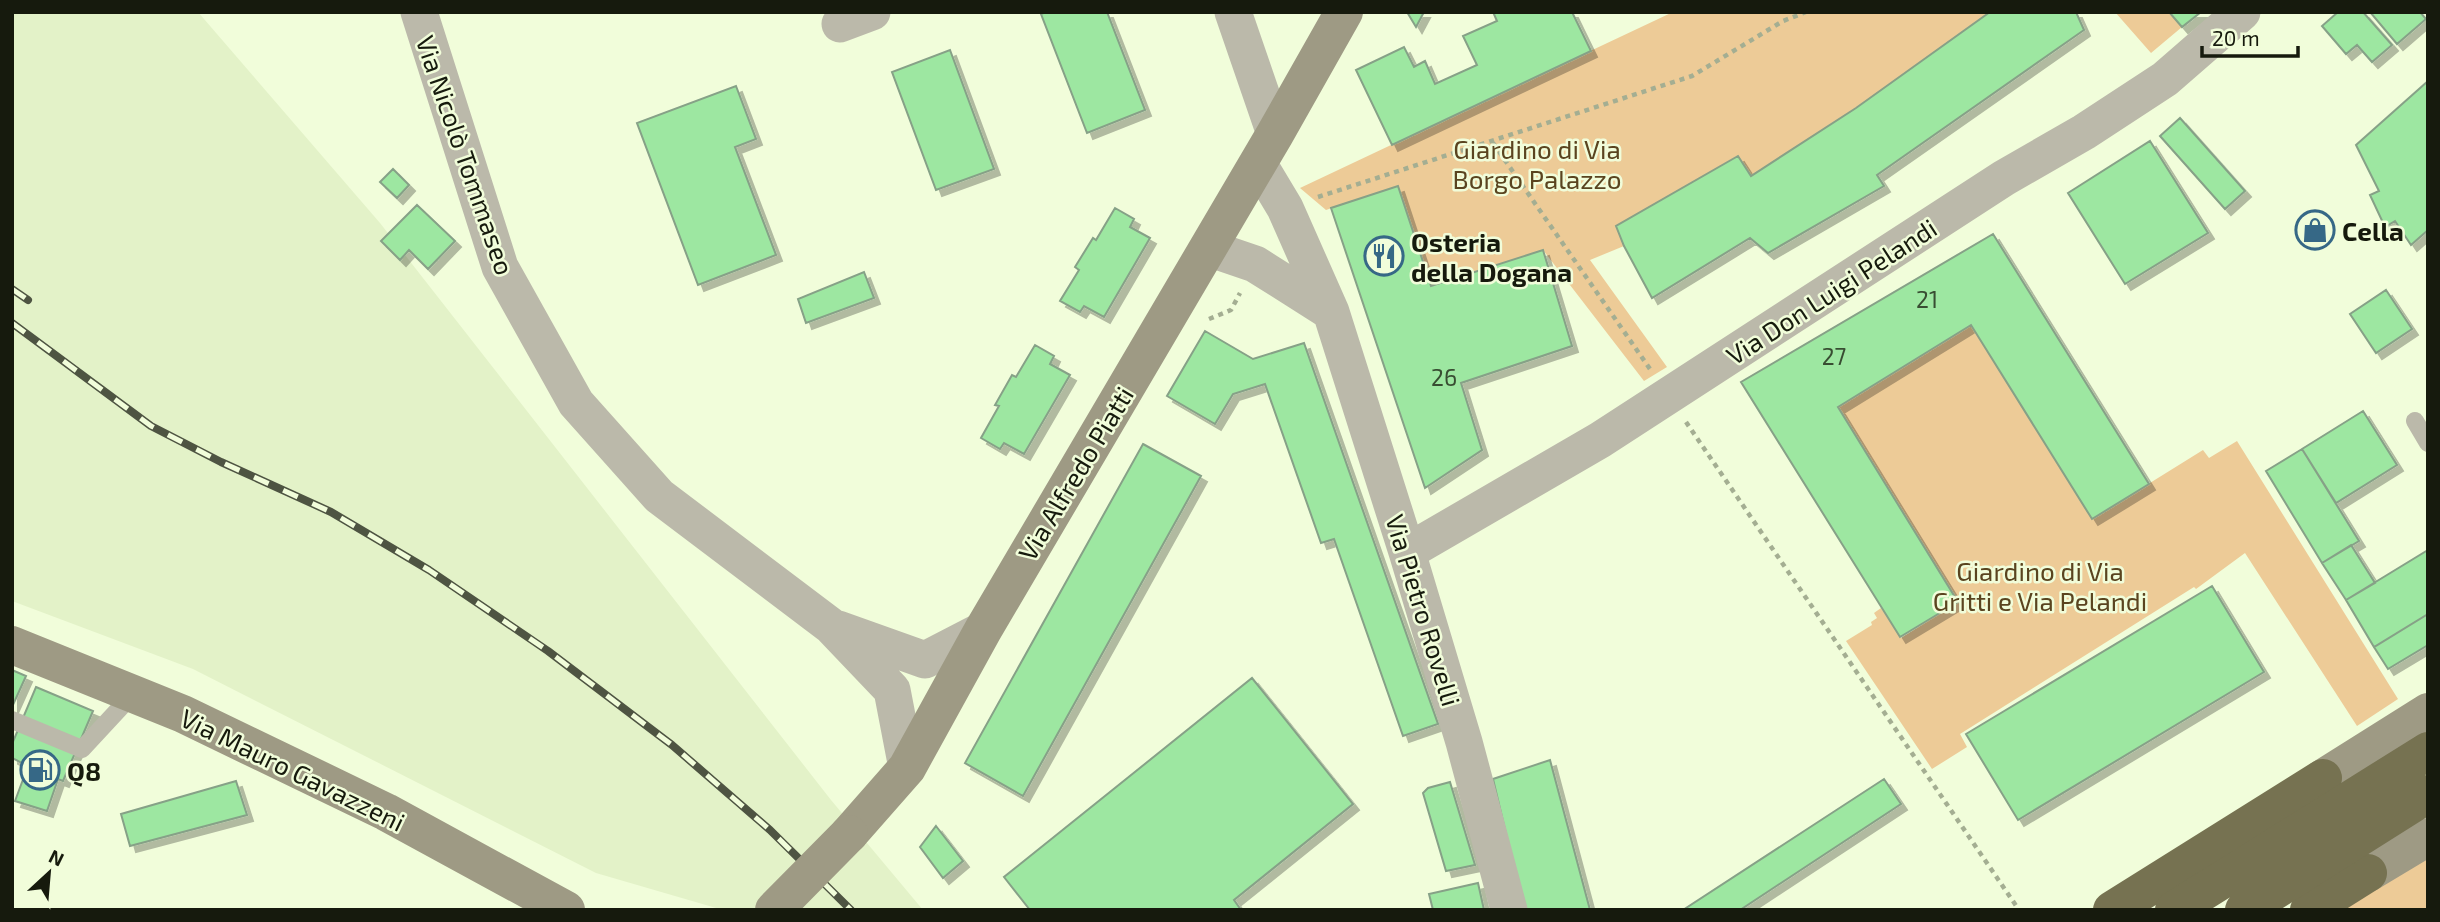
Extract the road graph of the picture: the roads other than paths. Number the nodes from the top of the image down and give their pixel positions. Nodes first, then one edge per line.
1 (419, 12) edge
2 (1233, 12) edge
3 (1344, 12) edge
4 (2242, 12) edge
5 (1266, 148) junction
6 (1208, 248) junction
7 (1331, 312) junction
8 (2415, 421) dead end
9 (2428, 443) edge
10 (1407, 552) junction
11 (831, 626) junction
12 (983, 630) junction
13 (12, 645) edge
14 (133, 694) junction
15 (2428, 712) edge
16 (12, 720) edge
17 (2428, 751) edge
18 (2428, 766) edge
19 (907, 768) junction
20 (2323, 778) junction
21 (2428, 787) edge
22 (2428, 794) edge
23 (2428, 837) edge
24 (2307, 851) junction
25 (2368, 873) junction
26 (566, 910) edge
27 (774, 910) edge
28 (1509, 910) edge
29 (2112, 910) edge
30 (2174, 910) edge
31 (2197, 910) edge
32 (2230, 910) edge
33 (2244, 910) edge
34 (2309, 910) edge

1 - 11 street, Via Nicolò Tommaseo
2 - 5 street, Via Pietro Rovelli
3 - 5 street, Via Alfredo Piatti
4 - 10 street, Via Don Luigi Pelandi
5 - 6 street, Via Alfredo Piatti
5 - 7 street, Via Pietro Rovelli
6 - 7 street
6 - 12 street, Via Alfredo Piatti
7 - 10 street, Via Pietro Rovelli
8 - 9 lane
10 - 28 street, Via Pietro Rovelli
11 - 12 street, Via Nicolò Tommaseo
11 - 19 street, Via Nicolò Tommaseo
12 - 19 street, Via Alfredo Piatti
13 - 14 street, Via Mauro Gavazzeni
14 - 16 lane
14 - 26 street, Via Mauro Gavazzeni
15 - 20 street
17 - 30 highway, bridge
18 - 24 lane
19 - 27 street, Via Alfredo Piatti, bridge
20 - 24 street
20 - 29 highway
21 - 24 street
22 - 33 highway, bridge
23 - 25 street
24 - 25 street
24 - 31 street
24 - 32 street
25 - 34 highway

